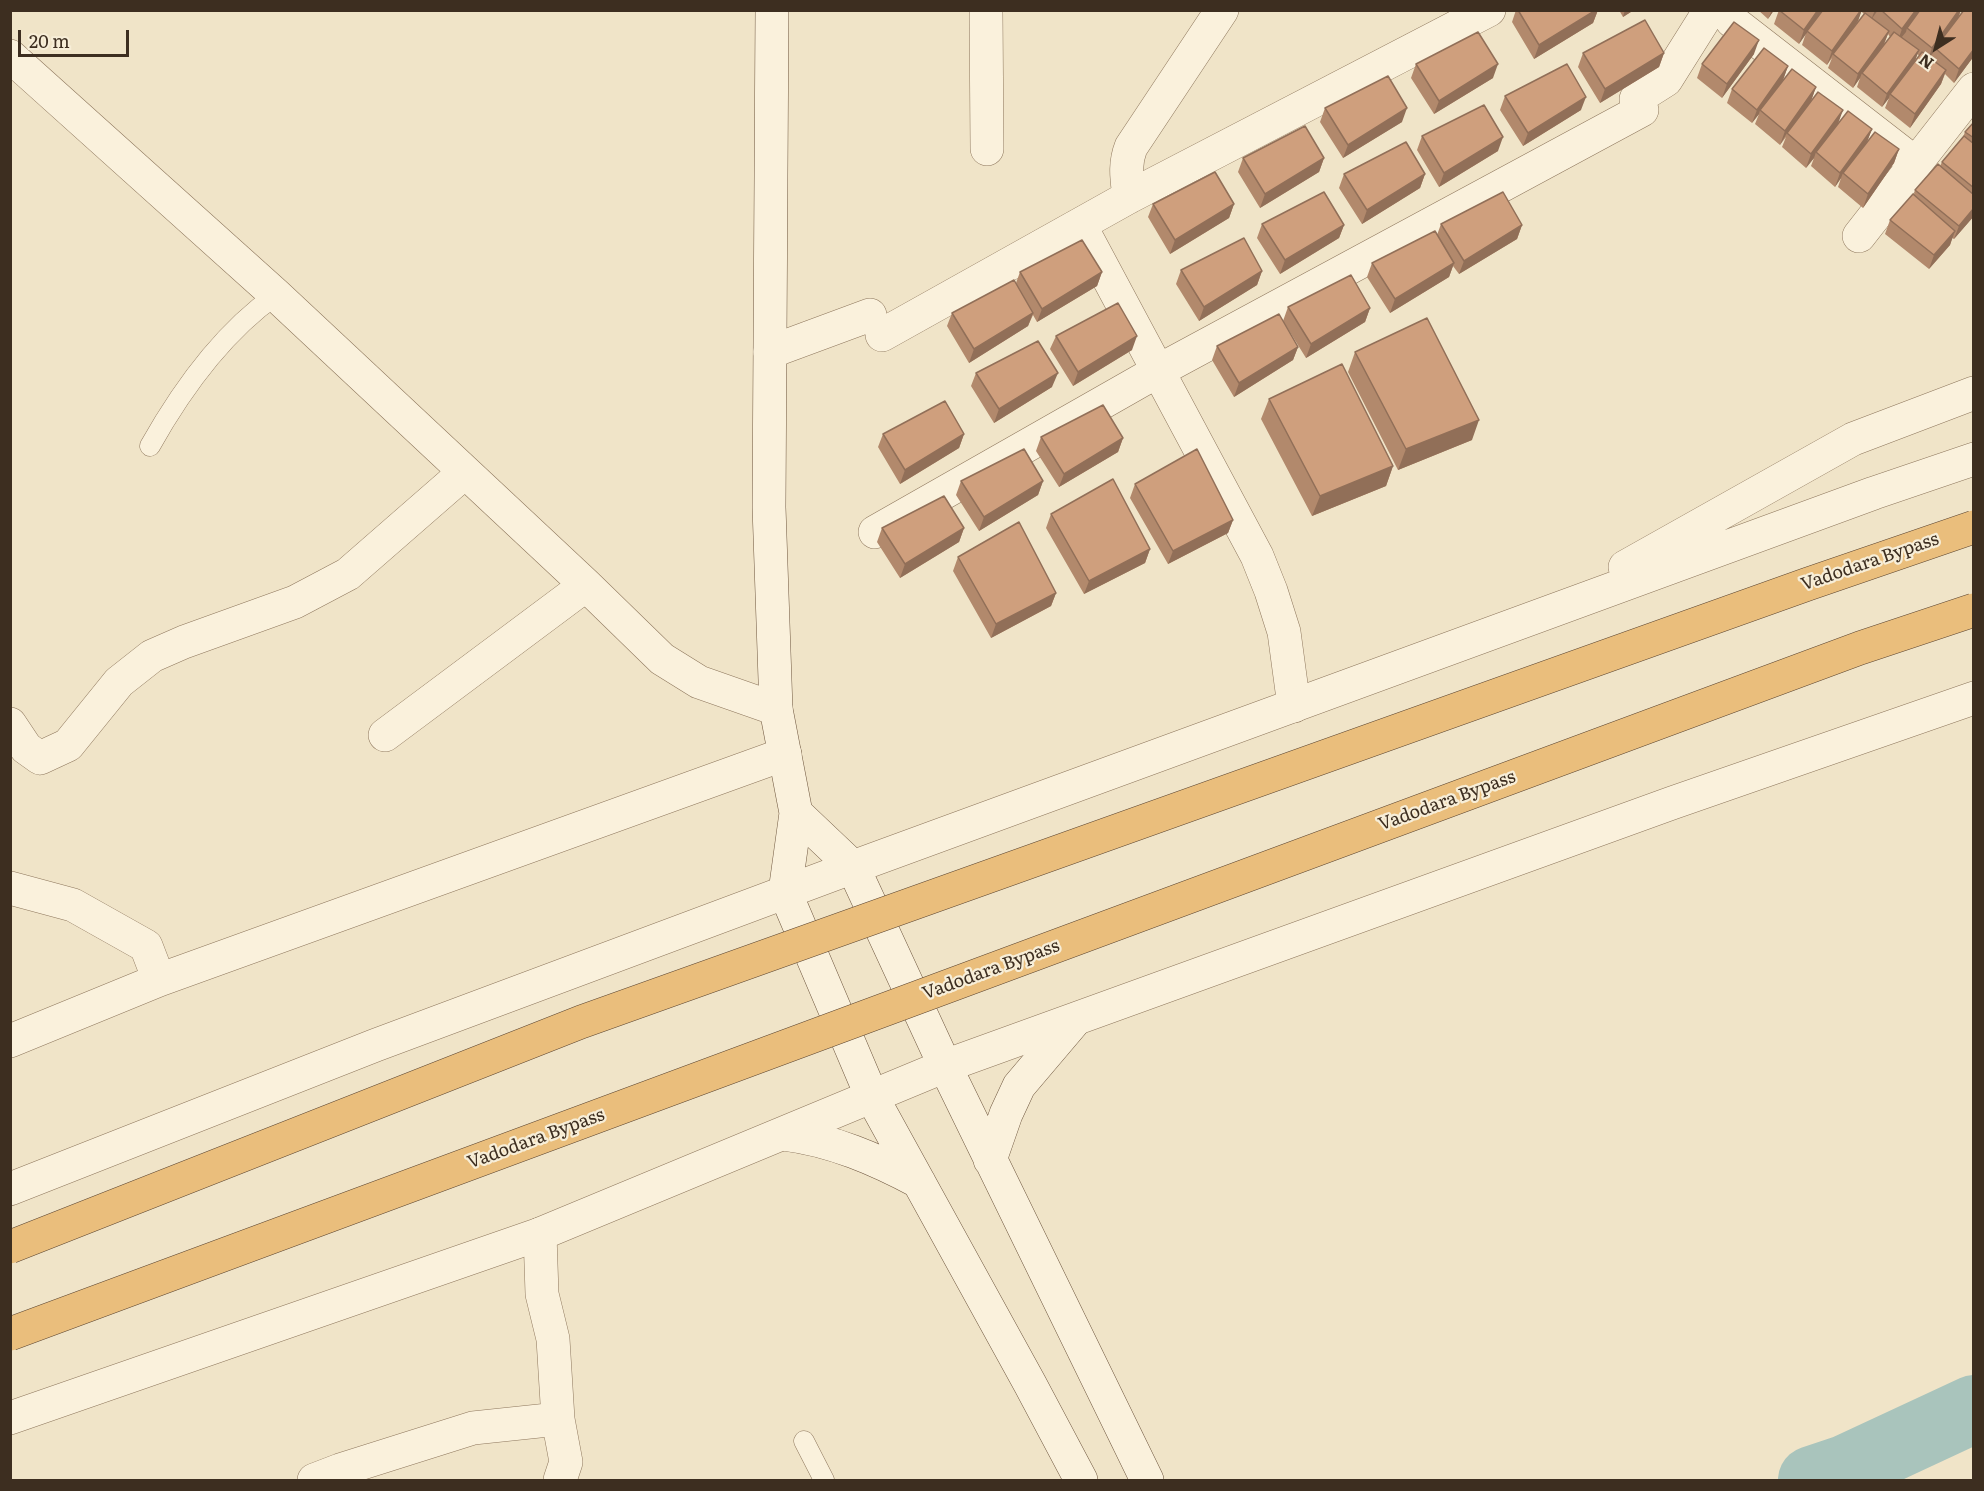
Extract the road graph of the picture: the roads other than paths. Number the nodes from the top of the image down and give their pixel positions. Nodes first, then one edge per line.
1 (772, 10) edge
2 (986, 10) edge
3 (1222, 10) edge
4 (1490, 10) edge
5 (1721, 16) edge
6 (10, 56) edge
7 (1974, 89) edge
8 (987, 148) dead end
9 (1916, 163) junction
10 (1129, 198) junction
11 (1080, 225) junction
12 (1859, 236) dead end
13 (276, 295) junction
14 (770, 352) junction
15 (1158, 371) junction
16 (1974, 393) edge
17 (150, 446) dead end
18 (1974, 459) edge
19 (465, 472) junction
20 (1974, 526) edge
21 (875, 532) dead end
22 (586, 585) junction
23 (1974, 610) edge
24 (1538, 616) junction
25 (1974, 698) edge
26 (1294, 706) junction
27 (776, 709) junction
28 (10, 724) edge
29 (386, 735) dead end
30 (785, 754) junction
31 (796, 813) junction
32 (853, 867) junction
33 (10, 888) edge
34 (785, 892) junction
35 (159, 980) junction
36 (1075, 1020) junction
37 (10, 1041) edge
38 (945, 1066) junction
39 (872, 1097) junction
40 (783, 1134) junction
41 (990, 1160) junction
42 (919, 1182) junction
43 (10, 1189) edge
44 (540, 1234) junction
45 (10, 1247) edge
46 (10, 1334) edge
47 (10, 1418) edge
48 (558, 1419) junction
49 (804, 1441) dead end
50 (314, 1480) edge
51 (560, 1480) edge
52 (824, 1480) edge
53 (1081, 1480) edge
54 (1147, 1480) edge

1 - 14 street
2 - 8 street
3 - 10 street
4 - 10 street
5 - 9 street
5 - 15 street
6 - 13 street
7 - 9 street
9 - 12 street
10 - 11 street
11 - 14 street
11 - 15 street
13 - 17 lane
13 - 19 street
14 - 27 street
15 - 21 street
15 - 26 street
16 - 24 street
18 - 24 street
19 - 22 street
19 - 28 street
20 - 45 highway, Vadodara Bypass, bridge
22 - 27 street
22 - 29 street
23 - 46 highway, Vadodara Bypass, bridge
24 - 26 street
25 - 36 street
26 - 32 street
27 - 30 street
30 - 31 street
30 - 35 street
31 - 32 street
31 - 34 street
32 - 34 street
32 - 38 street
33 - 35 street
34 - 39 street
34 - 43 street
35 - 37 street
36 - 38 street
36 - 41 street
38 - 39 street
38 - 41 street
39 - 40 street
39 - 42 street
40 - 42 street
40 - 44 street
41 - 54 street
42 - 53 street
44 - 47 street
44 - 48 street
48 - 50 street
48 - 51 street
49 - 52 lane

